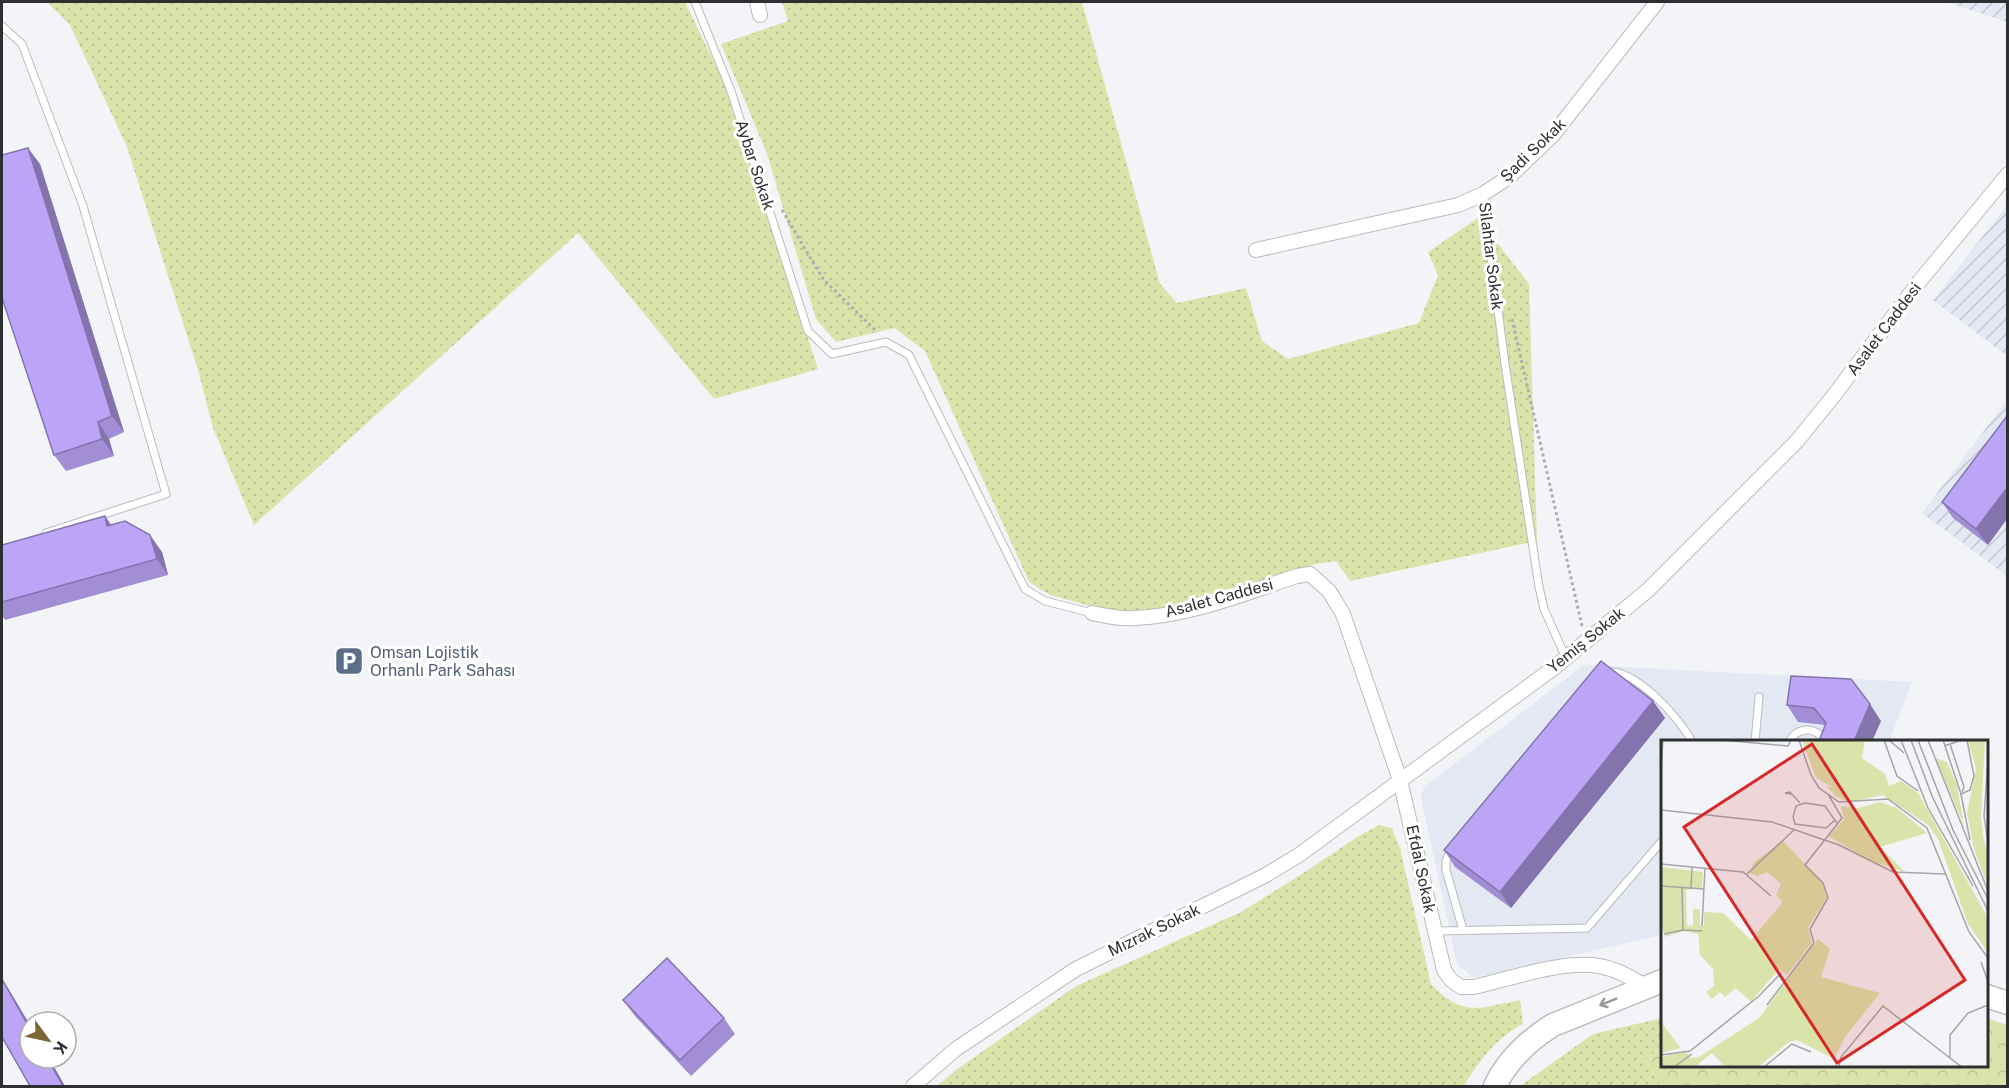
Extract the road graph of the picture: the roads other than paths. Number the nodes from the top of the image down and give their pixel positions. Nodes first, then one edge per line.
1 (695, 2) edge
2 (1657, 2) edge
3 (2, 26) edge
4 (2007, 174) edge
5 (1483, 194) junction
6 (1256, 250) dead end
7 (1758, 482) joint
8 (34, 537) edge
9 (1310, 574) joint
10 (1092, 613) joint
11 (1566, 658) junction
12 (1599, 675) edge
13 (1760, 696) dead end
14 (1691, 740) edge
15 (1755, 740) edge
16 (1790, 740) edge
17 (1823, 740) edge
18 (1400, 780) junction
19 (1456, 842) edge
20 (1661, 842) edge
21 (1463, 930) junction
22 (1435, 931) junction
23 (1654, 984) edge
24 (1988, 997) edge
25 (2007, 1003) edge
26 (914, 1086) edge
27 (1495, 1086) edge

1 - 10 lane, Aybar Sokak
2 - 5 street, Şadi Sokak
3 - 8 lane
4 - 7 street, Asalet Caddesi
5 - 6 street, Şadi Sokak
5 - 11 lane, Silahtar Sokak
7 - 11 street, Yemiş Sokak
9 - 10 street, Asalet Caddesi
9 - 18 street, Efdal Sokak
11 - 18 street, Yemiş Sokak
12 - 14 lane
13 - 15 lane
16 - 17 lane
18 - 22 street, Efdal Sokak
18 - 26 street, Mızrak Sokak
19 - 21 lane
20 - 21 lane
21 - 22 lane
22 - 23 street, Efdal Sokak
23 -> 27 main road
24 - 25 main road

